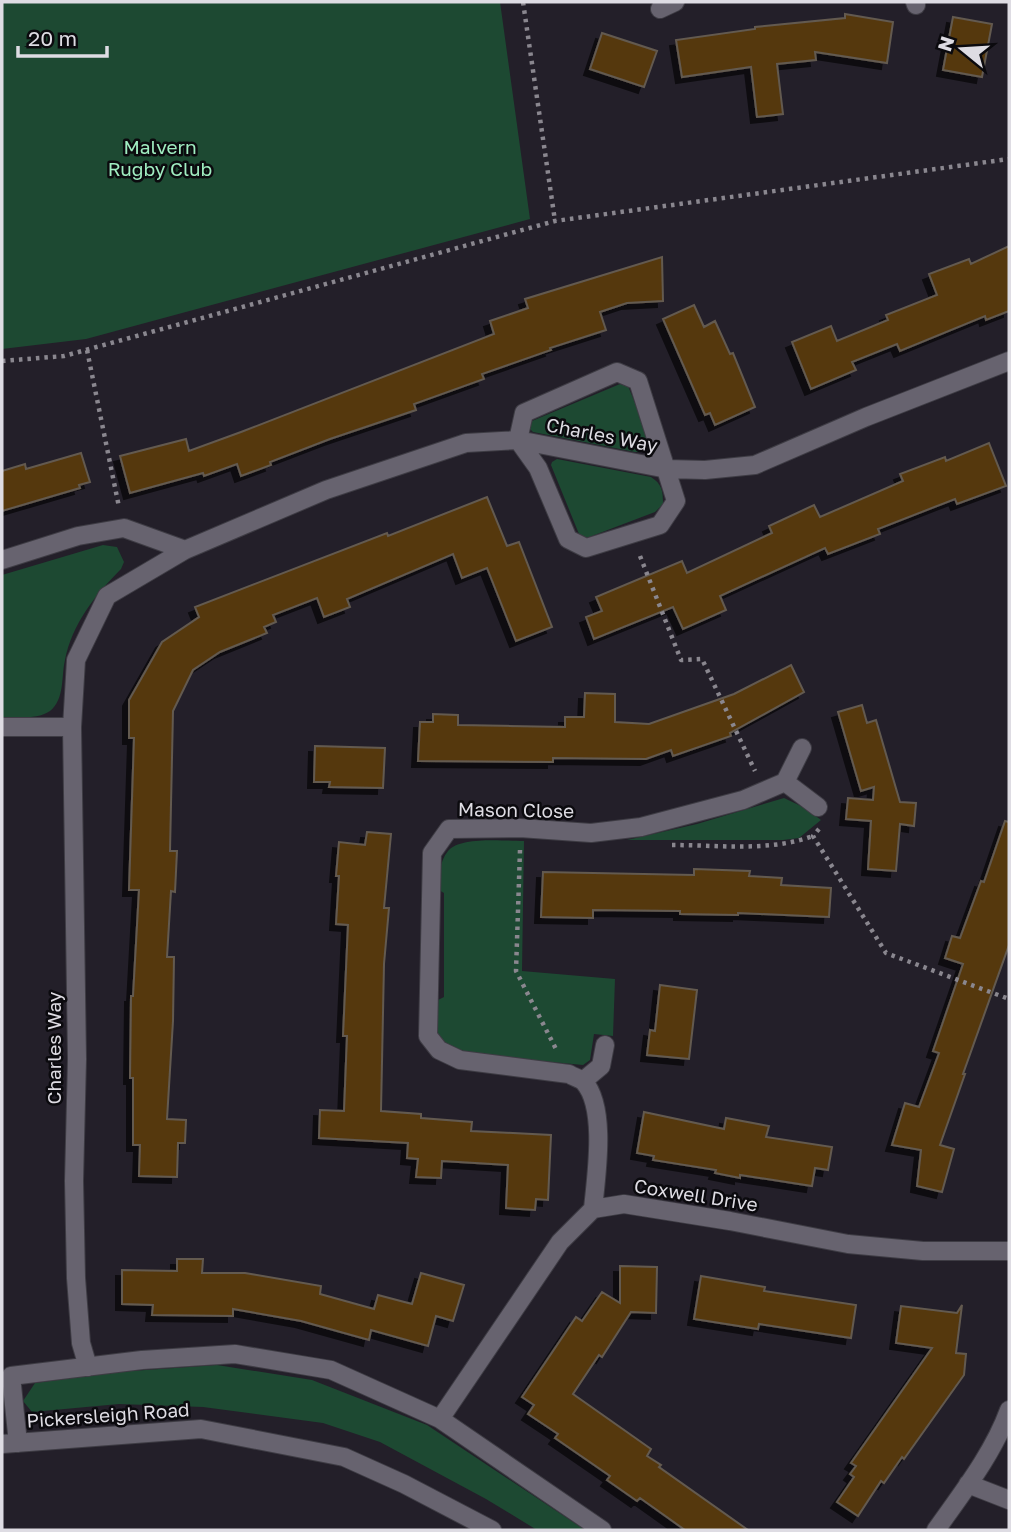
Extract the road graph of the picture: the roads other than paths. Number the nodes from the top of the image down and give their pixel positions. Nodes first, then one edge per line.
1 (1009, 361) edge
2 (518, 440) junction
3 (667, 469) junction
4 (185, 550) junction
5 (2, 560) edge
6 (2, 727) edge
7 (72, 727) junction
8 (802, 748) dead end
9 (785, 782) junction
10 (818, 807) road end
11 (605, 1045) dead end
12 (576, 1078) junction
13 (593, 1209) junction
14 (1009, 1251) edge
15 (88, 1367) junction
16 (1009, 1410) edge
17 (440, 1419) junction
18 (10, 1443) edge
19 (968, 1484) junction
20 (1009, 1500) edge
21 (492, 1530) edge
22 (602, 1530) edge
23 (936, 1530) edge

1 - 3 street, Charles Way
2 - 3 street, Charles Way
2 - 3 street
2 - 3 street
2 - 4 street, Charles Way
4 - 5 street
4 - 7 street, Charles Way
6 - 7 street
7 - 15 street, Charles Way
8 - 9 street
9 - 10 street
9 - 12 street, Mason Close
11 - 12 street
12 - 13 street
13 - 14 street, Coxwell Drive
13 - 17 street
15 - 17 street
15 - 18 street
16 - 19 street
17 - 22 street
18 - 21 street, Pickersleigh Road
19 - 20 street
19 - 23 street

